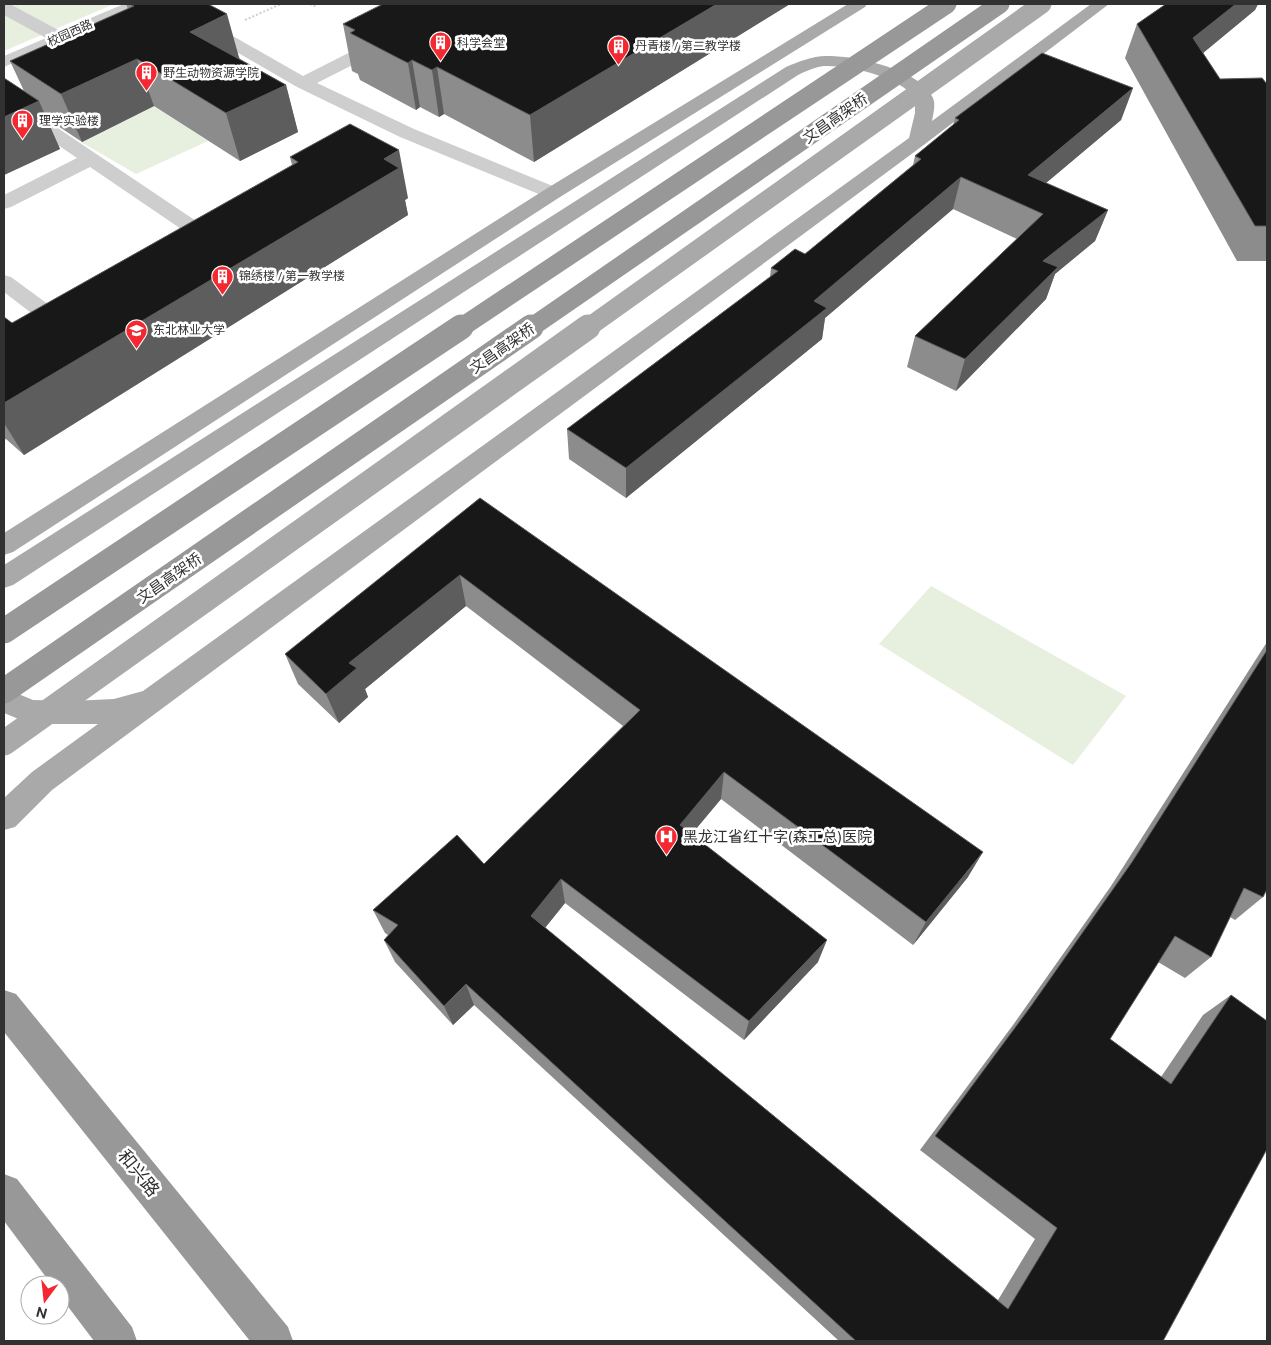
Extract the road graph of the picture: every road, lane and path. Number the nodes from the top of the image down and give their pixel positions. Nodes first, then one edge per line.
1 (137, 4) edge
2 (165, 4) edge
3 (273, 4) edge
4 (281, 4) edge
5 (310, 4) edge
6 (318, 4) edge
7 (859, 4) edge
8 (947, 4) edge
9 (1000, 4) edge
10 (1042, 4) edge
11 (1101, 4) edge
12 (277, 6) junction
13 (4, 8) edge
14 (216, 33) junction
15 (400, 34) edge
16 (58, 38) junction
17 (4, 62) edge
18 (302, 83) junction
19 (4, 100) edge
20 (918, 140) junction
21 (92, 158) junction
22 (553, 193) junction
23 (4, 203) edge
24 (171, 254) edge
25 (4, 282) edge
26 (56, 321) edge
27 (4, 545) edge
28 (4, 578) edge
29 (4, 631) edge
30 (172, 686) junction
31 (4, 691) edge
32 (4, 700) edge
33 (4, 743) edge
34 (4, 817) edge
35 (4, 1006) edge
36 (4, 1178) edge
37 (4, 1192) edge
38 (35, 1234) junction
39 (118, 1341) edge
40 (274, 1341) edge

1 - 16 street, 校园西路
2 - 14 street
3 - 12 path
4 - 12 path
5 - 6 path
7 - 22 main road
8 - 29 highway, bridge
9 - 31 highway, 文昌高架桥, bridge
10 - 33 main road, bridge
11 - 20 main road
12 - 14 path
13 - 16 street
14 - 18 street
15 - 18 street
16 - 17 street, 校园西路
18 - 22 street
19 - 21 street
20 - 28 main road
20 - 30 main road
21 - 23 street
21 - 24 street
22 - 27 main road
25 - 26 street
30 - 32 main road
30 - 34 main road
35 - 40 highway, 和兴路
36 - 38 highway
37 - 38 highway
38 - 39 highway

